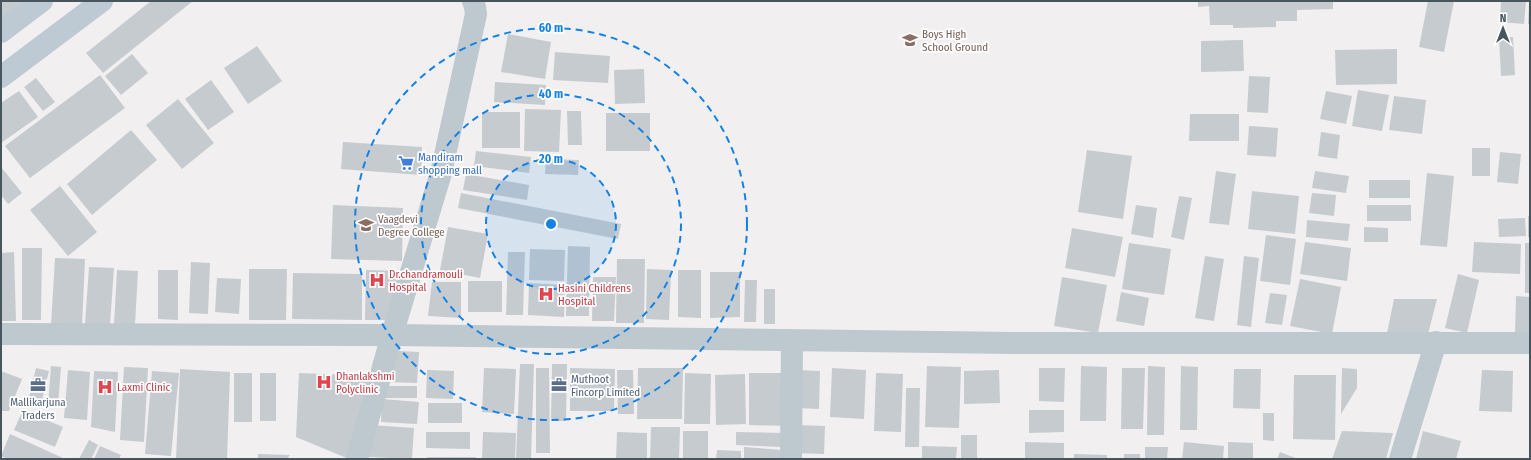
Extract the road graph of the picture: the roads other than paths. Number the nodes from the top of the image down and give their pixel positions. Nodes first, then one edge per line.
1 (42, 1) edge
2 (102, 1) edge
3 (473, 1) edge
4 (1, 32) edge
5 (1, 76) edge
6 (1, 334) edge
7 (392, 335) junction
8 (792, 341) junction
9 (1436, 342) junction
10 (1530, 343) edge
11 (357, 459) edge
12 (791, 459) edge
13 (1400, 459) edge

1 - 4 main road
2 - 5 main road
3 - 7 street
6 - 7 street
7 - 8 street
7 - 11 street
8 - 9 street
8 - 12 street
9 - 10 street
9 - 13 street

